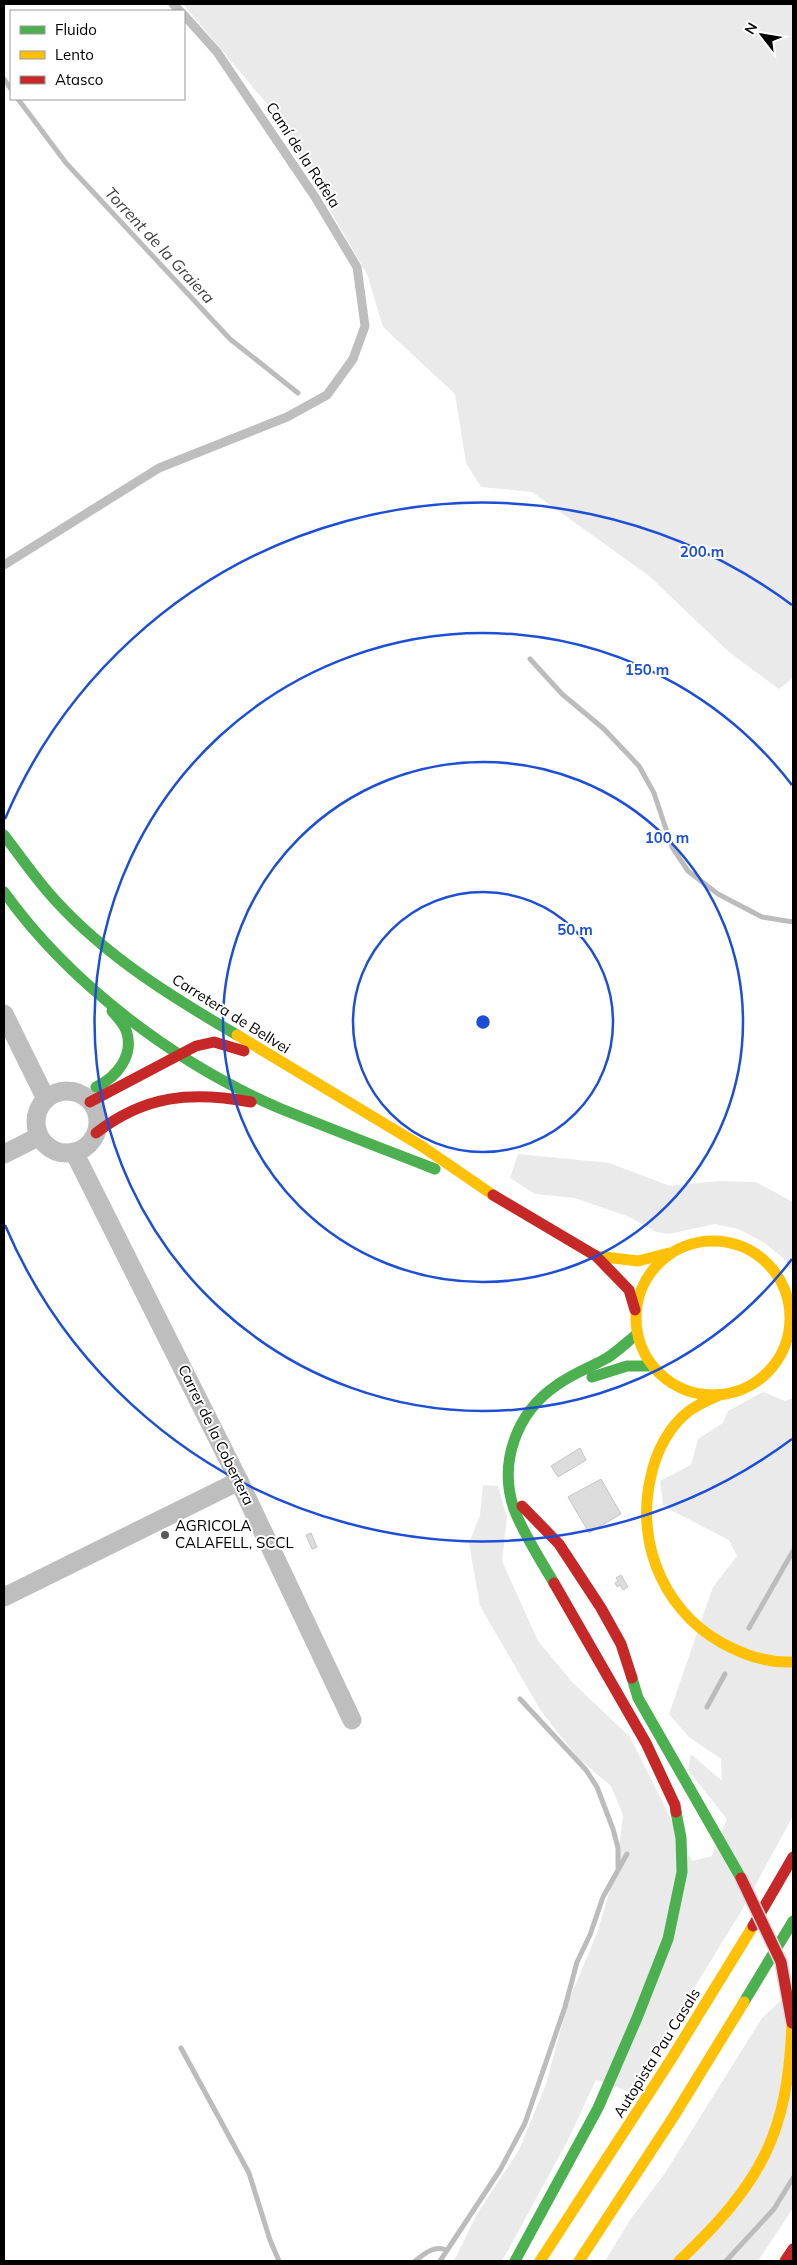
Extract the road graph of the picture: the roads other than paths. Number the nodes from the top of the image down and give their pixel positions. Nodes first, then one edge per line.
1 (185, 16) edge
2 (4, 565) edge
3 (4, 834) edge
4 (4, 892) edge
5 (86, 982) junction
6 (4, 1014) edge
7 (180, 1054) junction
8 (334, 1094) junction
9 (85, 1098) junction
10 (46, 1099) junction
11 (278, 1107) junction
12 (96, 1133) junction
13 (38, 1137) junction
14 (74, 1152) junction
15 (4, 1154) edge
16 (472, 1182) junction
17 (669, 1253) junction
18 (596, 1256) junction
19 (635, 1310) junction
20 (792, 1328) edge
21 (636, 1334) junction
22 (652, 1366) junction
23 (785, 1369) dead end
24 (770, 1371) junction
25 (719, 1395) junction
26 (239, 1481) junction
27 (4, 1597) edge
28 (793, 1662) edge
29 (352, 1720) dead end
30 (793, 1857) edge
31 (793, 1921) edge
32 (792, 2023) edge
33 (793, 2249) edge
34 (515, 2261) edge
35 (540, 2261) edge
36 (580, 2261) edge
37 (679, 2261) edge
38 (785, 2261) edge

1 - 2 lane, Camí de la Rafela
3 - 8 main road, Carretera de Bellvei
4 - 5 main road, Carretera de Bellvei
5 - 7 main road, Carretera de Bellvei
5 - 9 main road
6 - 10 street
7 - 8 main road
7 - 9 main road
7 - 11 main road, Carretera de Bellvei
8 - 16 main road, Carretera de Bellvei
9 - 10 street
9 - 12 street
10 - 13 street
11 - 12 main road
11 - 16 main road, Carretera de Bellvei
12 - 14 street
13 - 14 street
13 - 15 street
14 - 26 street, Carrer de la Cobertera
16 - 18 main road, Carretera de Bellvei
17 - 18 main road, Carretera de Bellvei
17 - 19 main road
17 - 20 main road
18 - 19 main road, Carretera de Bellvei
19 - 21 main road
20 - 24 main road
21 - 22 main road
21 - 34 main road
22 - 25 main road
22 - 32 main road, bridge
23 - 24 main road
24 - 25 main road
25 - 28 main road
26 - 27 street
26 - 29 street, Carrer de la Cobertera
30 - 35 main road, Autopista Pau Casals
31 - 36 main road
32 - 37 main road
33 - 38 main road

